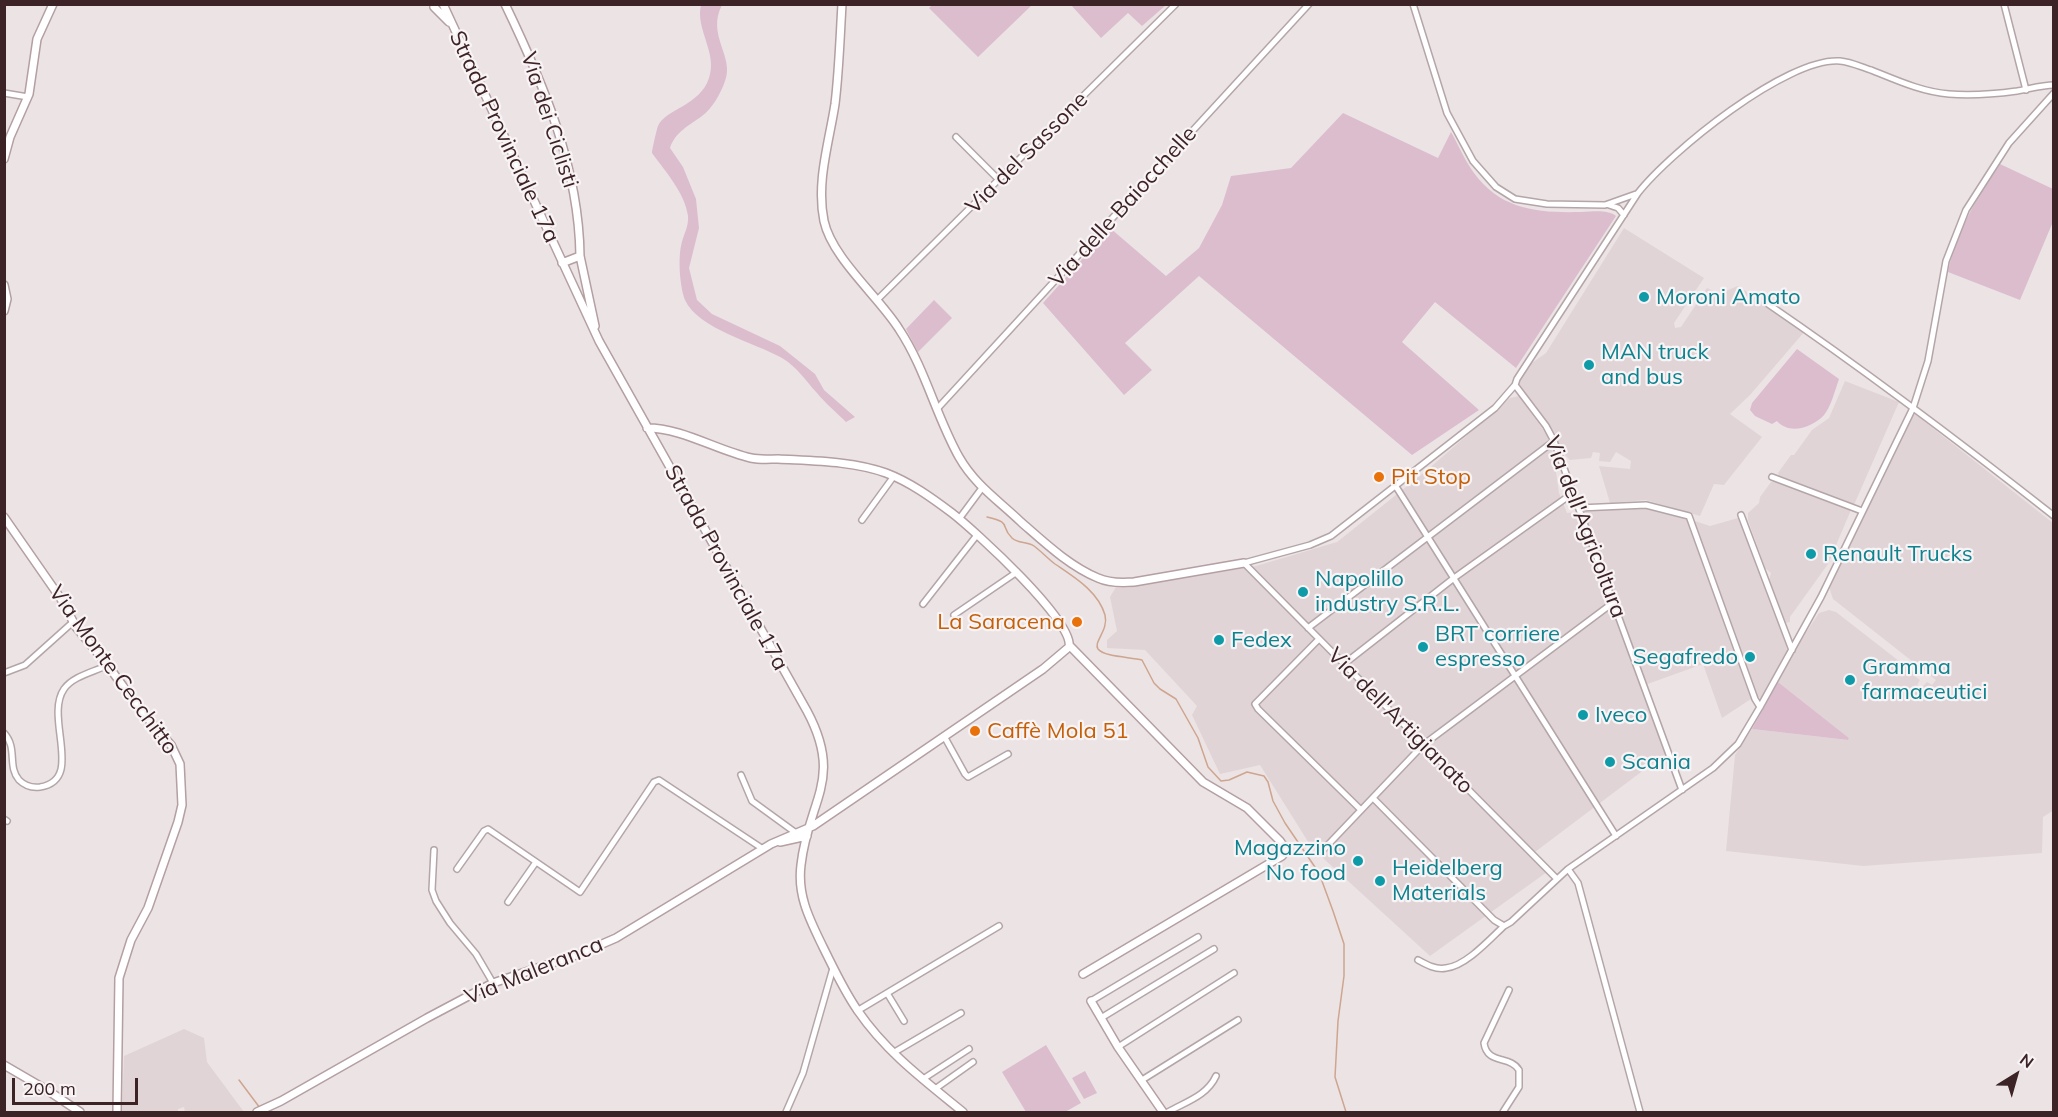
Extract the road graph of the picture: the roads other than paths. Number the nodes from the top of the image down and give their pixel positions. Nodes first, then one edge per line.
1 (53, 4) edge
2 (505, 4) edge
3 (842, 4) edge
4 (1176, 4) edge
5 (1309, 4) edge
6 (1413, 4) edge
7 (2004, 4) edge
8 (439, 6) edge
9 (2054, 85) edge
10 (2026, 90) junction
11 (4, 93) edge
12 (2054, 93) edge
13 (28, 97) junction
14 (8, 132) edge
15 (956, 137) dead end
16 (4, 159) edge
17 (998, 179) junction
18 (1638, 194) junction
19 (1608, 204) junction
20 (1624, 215) junction
21 (580, 256) junction
22 (562, 263) junction
23 (4, 285) edge
24 (877, 300) junction
25 (1768, 304) dead end
26 (4, 311) edge
27 (596, 334) junction
28 (1515, 386) junction
29 (1913, 408) junction
30 (937, 409) junction
31 (647, 428) junction
32 (1554, 441) junction
33 (894, 476) junction
34 (1772, 477) dead end
35 (1395, 485) junction
36 (982, 488) junction
37 (1573, 493) junction
38 (1579, 508) junction
39 (1863, 511) junction
40 (1741, 515) dead end
41 (2054, 516) edge
42 (4, 517) edge
43 (959, 519) junction
44 (862, 520) dead end
45 (977, 536) junction
46 (1427, 537) junction
47 (1244, 563) junction
48 (1017, 572) junction
49 (1454, 578) junction
50 (1614, 602) junction
51 (923, 604) dead end
52 (954, 615) dead end
53 (73, 622) junction
54 (1308, 628) junction
55 (1319, 639) junction
56 (1070, 646) junction
57 (1792, 650) junction
58 (1344, 664) junction
59 (108, 665) junction
60 (4, 673) edge
61 (1515, 674) junction
62 (1760, 707) junction
63 (4, 733) edge
64 (944, 736) junction
65 (1423, 745) junction
66 (1008, 754) dead end
67 (741, 775) dead end
68 (1682, 790) junction
69 (1373, 798) junction
70 (1360, 810) junction
71 (809, 828) junction
72 (796, 833) junction
73 (807, 836) junction
74 (1616, 836) junction
75 (776, 842) junction
76 (763, 849) junction
77 (1324, 849) dead end
78 (434, 850) dead end
79 (536, 862) junction
80 (457, 869) dead end
81 (1568, 869) junction
82 (1557, 879) junction
83 (508, 902) dead end
84 (999, 926) dead end
85 (1504, 926) junction
86 (1198, 937) dead end
87 (1214, 949) dead end
88 (1418, 960) dead end
89 (833, 968) junction
90 (1234, 973) dead end
91 (1083, 974) dead end
92 (494, 983) junction
93 (1509, 990) dead end
94 (887, 993) junction
95 (1090, 1001) joint
96 (857, 1011) junction
97 (961, 1013) dead end
98 (1101, 1018) junction
99 (1238, 1020) dead end
100 (904, 1021) dead end
101 (1118, 1047) junction
102 (969, 1049) dead end
103 (893, 1053) junction
104 (974, 1062) dead end
105 (4, 1065) edge
106 (1216, 1076) dead end
107 (922, 1079) junction
108 (1142, 1080) junction
109 (935, 1089) junction
110 (80, 1113) edge
111 (117, 1113) edge
112 (257, 1113) edge
113 (786, 1113) edge
114 (963, 1113) edge
115 (1163, 1113) edge
116 (1168, 1113) edge
117 (1503, 1113) edge
118 (1640, 1113) edge

1 - 13 street
2 - 21 street, Via dei Ciclisti
3 - 24 street
4 - 17 street, Via del Sassone
5 - 30 street, Via delle Baiocchelle
6 - 19 street
7 - 10 street
8 - 22 street, Strada Provinciale 17a
9 - 10 street
10 - 18 street
11 - 13 street
12 - 29 street
13 - 14 street
14 - 16 street
15 - 17 street
17 - 24 street, Via del Sassone
18 - 19 street
18 - 20 street
19 - 20 street
20 - 28 street
21 - 22 street
21 - 27 street, Via dei Ciclisti
22 - 27 street, Strada Provinciale 17a
23 - 26 street
24 - 30 street
25 - 29 street
27 - 31 street, Strada Provinciale 17a
28 - 32 street, Via dell'Agricoltura
28 - 35 street
29 - 39 street
29 - 41 street
30 - 36 street
31 - 33 street
31 - 71 street, Strada Provinciale 17a
32 - 37 street, Via dell'Agricoltura
32 - 46 street
33 - 43 street
33 - 44 street
34 - 39 street
35 - 46 street
35 - 47 street
36 - 43 street
36 - 47 street
37 - 38 street, Via dell'Agricoltura
37 - 49 street
38 - 50 street, Via dell'Agricoltura
38 - 62 street
39 - 57 street
40 - 57 street
42 - 53 street, Via Monte Cecchitto
43 - 45 street
45 - 48 street
45 - 51 street
46 - 49 street
46 - 54 street
47 - 54 street, Via dell'Artigianato
48 - 52 street
48 - 56 street
49 - 58 street
49 - 61 street
50 - 61 street
50 - 68 street, Via dell'Agricoltura
53 - 59 street, Via Monte Cecchitto
53 - 60 street
54 - 55 street, Via dell'Artigianato
55 - 58 street, Via dell'Artigianato
55 - 70 street
56 - 64 street
56 - 91 street
57 - 62 street
58 - 65 street, Via dell'Artigianato
59 - 63 street
59 - 111 street, Via Monte Cecchitto
61 - 65 street
61 - 74 street
62 - 68 street
64 - 66 street
64 - 71 street
65 - 69 street
65 - 82 street, Via dell'Artigianato
67 - 72 street
68 - 74 street
69 - 70 street
69 - 85 street
70 - 77 street
71 - 72 street
71 - 73 street, Strada Provinciale 17a
72 - 75 street
73 - 75 street
73 - 89 street, Strada Provinciale 17a
74 - 81 street
75 - 76 street, Via Maleranca
76 - 79 street
76 - 92 street, Via Maleranca
78 - 92 street
79 - 80 street
79 - 83 street
81 - 82 street
81 - 118 street
82 - 85 street
84 - 94 street
85 - 88 street
86 - 95 street
87 - 98 street
89 - 96 street, Strada Provinciale 17a
89 - 113 street
90 - 101 street
92 - 112 street, Via Maleranca
93 - 117 street
94 - 96 street
94 - 100 street
95 - 98 street
96 - 103 street, Strada Provinciale 17a
97 - 103 street
98 - 101 street
99 - 108 street
101 - 108 street
102 - 107 street
103 - 107 street, Strada Provinciale 17a
104 - 109 street
105 - 110 street
106 - 116 street
107 - 109 street, Strada Provinciale 17a
108 - 115 street
109 - 114 street, Strada Provinciale 17a

